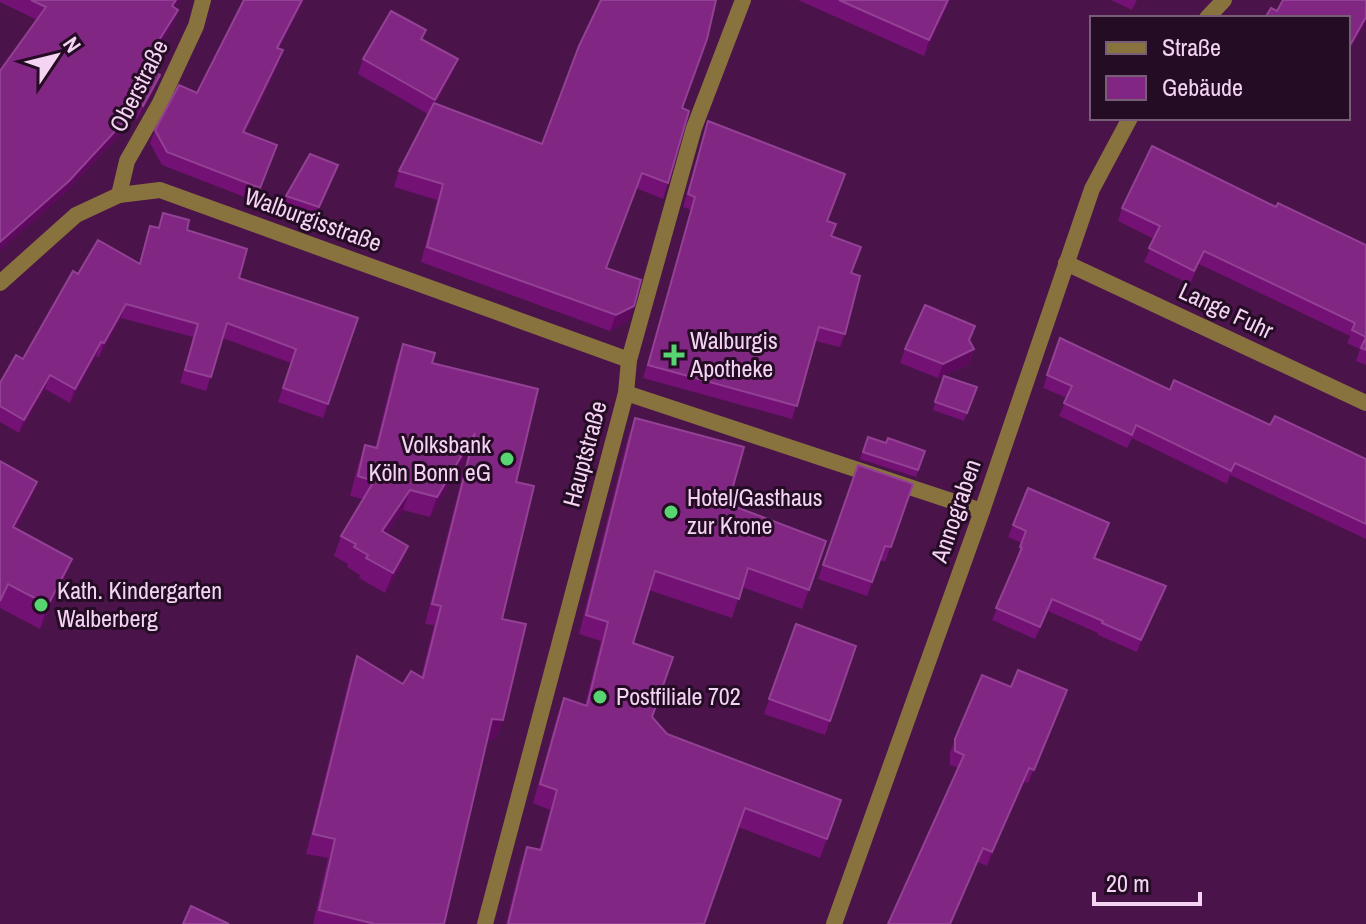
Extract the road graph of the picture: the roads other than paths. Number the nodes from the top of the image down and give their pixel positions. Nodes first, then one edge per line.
1 (203, 0) edge
2 (743, 0) edge
3 (1224, 0) edge
4 (1209, 16) edge
5 (1129, 120) edge
6 (119, 195) junction
7 (1066, 263) junction
8 (0, 283) edge
9 (629, 360) junction
10 (626, 393) junction
11 (1366, 403) edge
12 (982, 511) junction
13 (485, 924) edge
14 (834, 924) edge

1 - 6 street, Oberstraße
2 - 9 street, Hauptstraße
3 - 4 street
5 - 7 street, Annograben
6 - 8 street, Walburgisstraße
6 - 9 street, Walburgisstraße
7 - 11 street, Lange Fuhr
7 - 12 street, Annograben
9 - 10 street, Hauptstraße
10 - 12 street
10 - 13 street, Hauptstraße
12 - 14 street, Annograben

